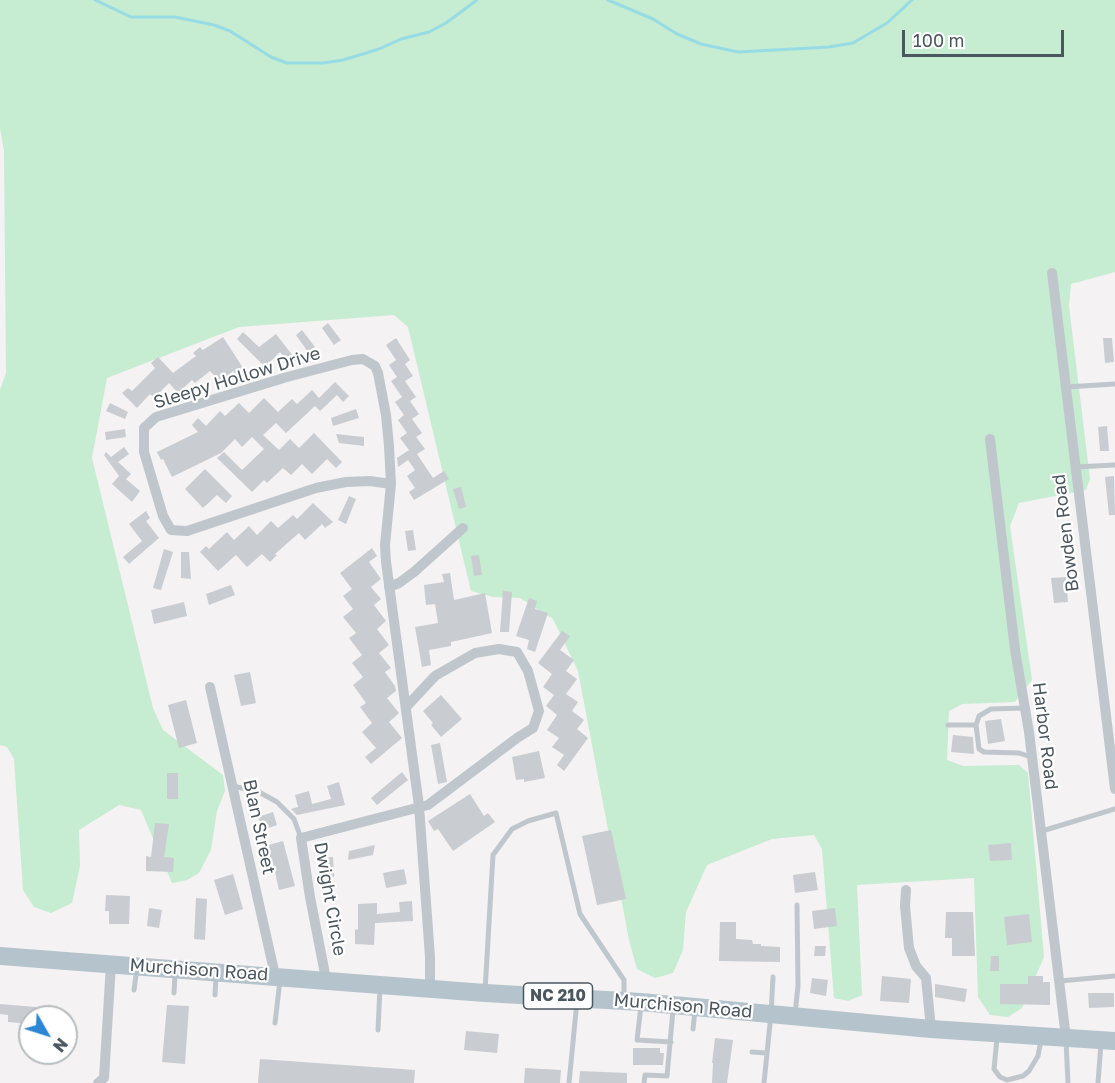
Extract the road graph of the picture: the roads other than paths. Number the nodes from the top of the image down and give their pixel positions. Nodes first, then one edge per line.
1 (1052, 273) dead end
2 (1115, 384) edge
3 (1066, 387) junction
4 (990, 438) dead end
5 (1115, 465) edge
6 (1075, 467) junction
7 (391, 484) junction
8 (463, 528) dead end
9 (389, 587) junction
10 (210, 687) dead end
11 (407, 706) junction
12 (1025, 708) junction
13 (948, 725) dead end
14 (976, 725) junction
15 (1031, 757) junction
16 (233, 786) junction
17 (1115, 789) edge
18 (419, 806) junction
19 (1115, 809) edge
20 (1041, 831) junction
21 (301, 838) junction
22 (906, 890) dead end
23 (797, 905) dead end
24 (0, 956) edge
25 (111, 964) junction
26 (137, 966) junction
27 (176, 968) junction
28 (217, 971) junction
29 (278, 976) junction
30 (1115, 976) edge
31 (773, 977) dead end
32 (327, 979) junction
33 (1060, 981) junction
34 (380, 985) junction
35 (430, 988) junction
36 (134, 990) dead end
37 (174, 993) dead end
38 (484, 993) junction
39 (215, 995) dead end
40 (577, 997) junction
41 (633, 1001) junction
42 (674, 1005) junction
43 (695, 1007) junction
44 (771, 1014) junction
45 (795, 1016) junction
46 (275, 1023) dead end
47 (693, 1029) dead end
48 (931, 1029) junction
49 (378, 1030) dead end
50 (998, 1033) junction
51 (1042, 1036) junction
52 (1066, 1038) junction
53 (1108, 1040) edge
54 (671, 1042) junction
55 (752, 1052) dead end
56 (767, 1053) junction
57 (1000, 1077) junction
58 (98, 1083) edge
59 (569, 1083) edge
60 (644, 1083) edge
61 (764, 1083) edge
62 (994, 1083) edge
63 (1068, 1083) edge
64 (1098, 1083) edge

1 - 3 street, Bowden Road
2 - 3 lane
3 - 6 street, Bowden Road
4 - 12 street, Harbor Road
5 - 6 lane
6 - 17 street, Bowden Road
7 - 7 street, Sleepy Hollow Drive
7 - 9 street, Sleepy Hollow Drive
8 - 9 street
9 - 11 street, Sleepy Hollow Drive
10 - 16 street, Blan Street
11 - 18 street, Sleepy Hollow Drive
11 - 18 street
12 - 14 lane
12 - 15 street, Harbor Road
13 - 14 lane
14 - 15 lane
15 - 20 street, Harbor Road
16 - 21 lane
16 - 29 street, Blan Street
18 - 21 street, Dwight Circle
18 - 35 street, Sleepy Hollow Drive
19 - 20 lane
20 - 33 street, Harbor Road
21 - 32 street, Dwight Circle
22 - 48 street
23 - 45 lane
24 - 25 main road, Murchison Road / NC 210
25 - 26 main road, Murchison Road / NC 210
25 - 58 street
26 - 27 main road, Murchison Road / NC 210
26 - 36 lane
27 - 28 main road, Murchison Road / NC 210
27 - 37 lane
28 - 29 main road, Murchison Road / NC 210
28 - 39 lane
29 - 32 main road, Murchison Road / NC 210
29 - 46 lane
30 - 33 lane
31 - 44 lane
32 - 34 main road, Murchison Road / NC 210
33 - 52 street, Harbor Road
34 - 35 main road, Murchison Road / NC 210
34 - 49 lane
35 - 38 main road, Murchison Road / NC 210
38 - 40 main road, Murchison Road / NC 210
38 - 41 lane
40 - 41 main road, Murchison Road / NC 210
40 - 59 lane
41 - 42 main road, Murchison Road / NC 210
41 - 54 lane
42 - 43 main road, Murchison Road / NC 210
42 - 54 lane
43 - 44 main road, Murchison Road / NC 210
43 - 47 lane
44 - 45 main road, Murchison Road / NC 210
44 - 56 lane
45 - 48 main road, Murchison Road / NC 210
48 - 50 main road, Murchison Road / NC 210
50 - 51 main road, Murchison Road / NC 210
50 - 57 lane
51 - 52 main road, Murchison Road / NC 210
51 - 57 lane
52 - 53 main road, Murchison Road / NC 210
52 - 63 lane
53 - 64 lane
54 - 60 lane
55 - 56 lane
56 - 61 lane
57 - 62 lane

